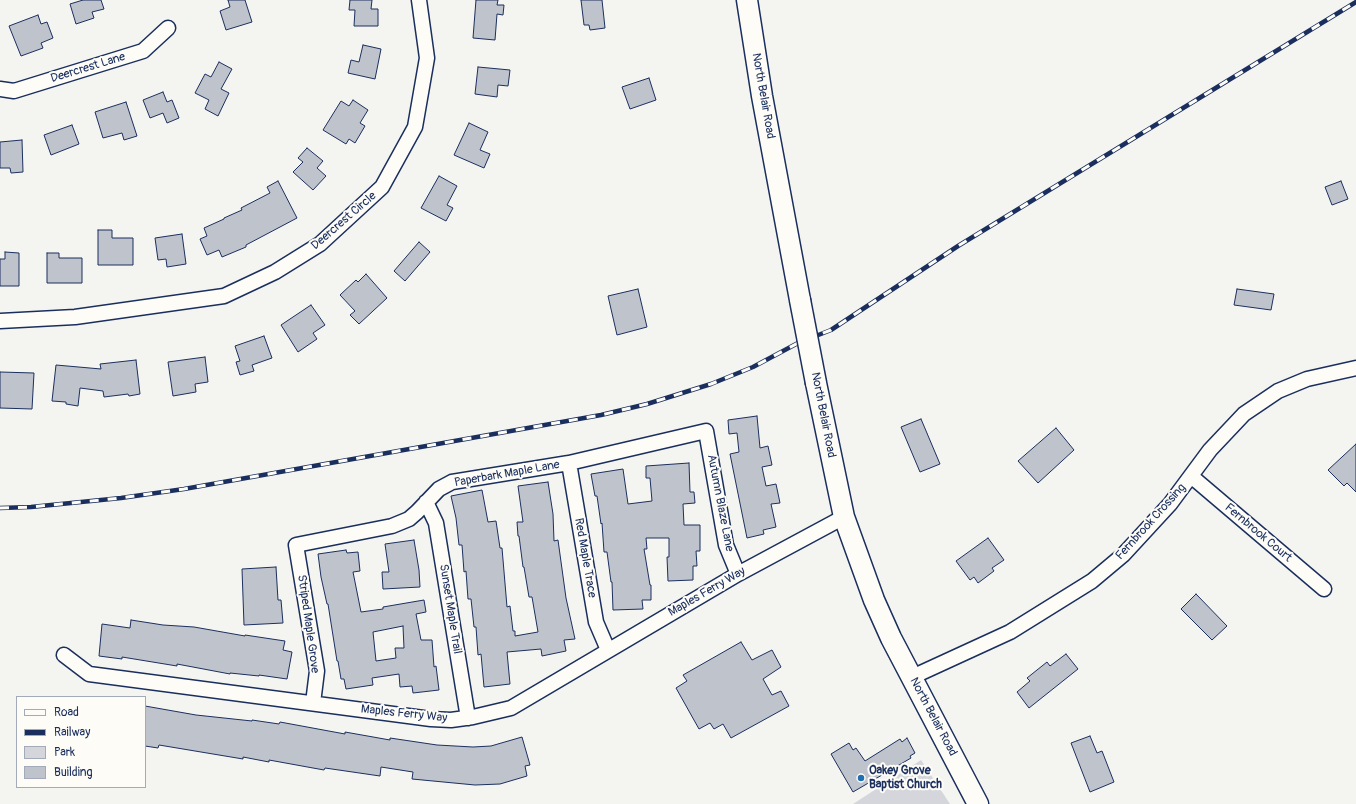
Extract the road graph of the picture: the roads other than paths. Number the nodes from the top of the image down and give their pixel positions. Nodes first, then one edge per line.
1 (419, 0) edge
2 (747, 0) edge
3 (168, 28) dead end
4 (0, 89) edge
5 (0, 321) edge
6 (1356, 368) edge
7 (706, 431) joint
8 (569, 463) junction
9 (1191, 476) junction
10 (426, 502) junction
11 (844, 517) junction
12 (296, 545) joint
13 (738, 574) junction
14 (1324, 589) dead end
15 (608, 650) junction
16 (64, 655) dead end
17 (912, 677) junction
18 (312, 703) junction
19 (468, 718) junction
20 (978, 804) edge

1 - 5 street, Deercrest Circle
2 - 11 street, North Belair Road, bridge
3 - 4 street, Deercrest Lane
6 - 9 street, Fernbrook Crossing
7 - 8 street, Paperbark Maple Lane
7 - 13 street, Autumn Blaze Lane
8 - 10 street, Paperbark Maple Lane
8 - 15 street, Red Maple Trace
9 - 14 street, Fernbrook Court
9 - 17 street, Fernbrook Crossing
10 - 12 street, Paperbark Maple Lane
10 - 19 street, Sunset Maple Trail
11 - 13 street, Maples Ferry Way
11 - 17 street, North Belair Road
12 - 18 street, Striped Maple Grove
13 - 15 street, Maples Ferry Way
15 - 19 street, Maples Ferry Way
16 - 18 street, Maples Ferry Way
17 - 20 street, North Belair Road
18 - 19 street, Maples Ferry Way

